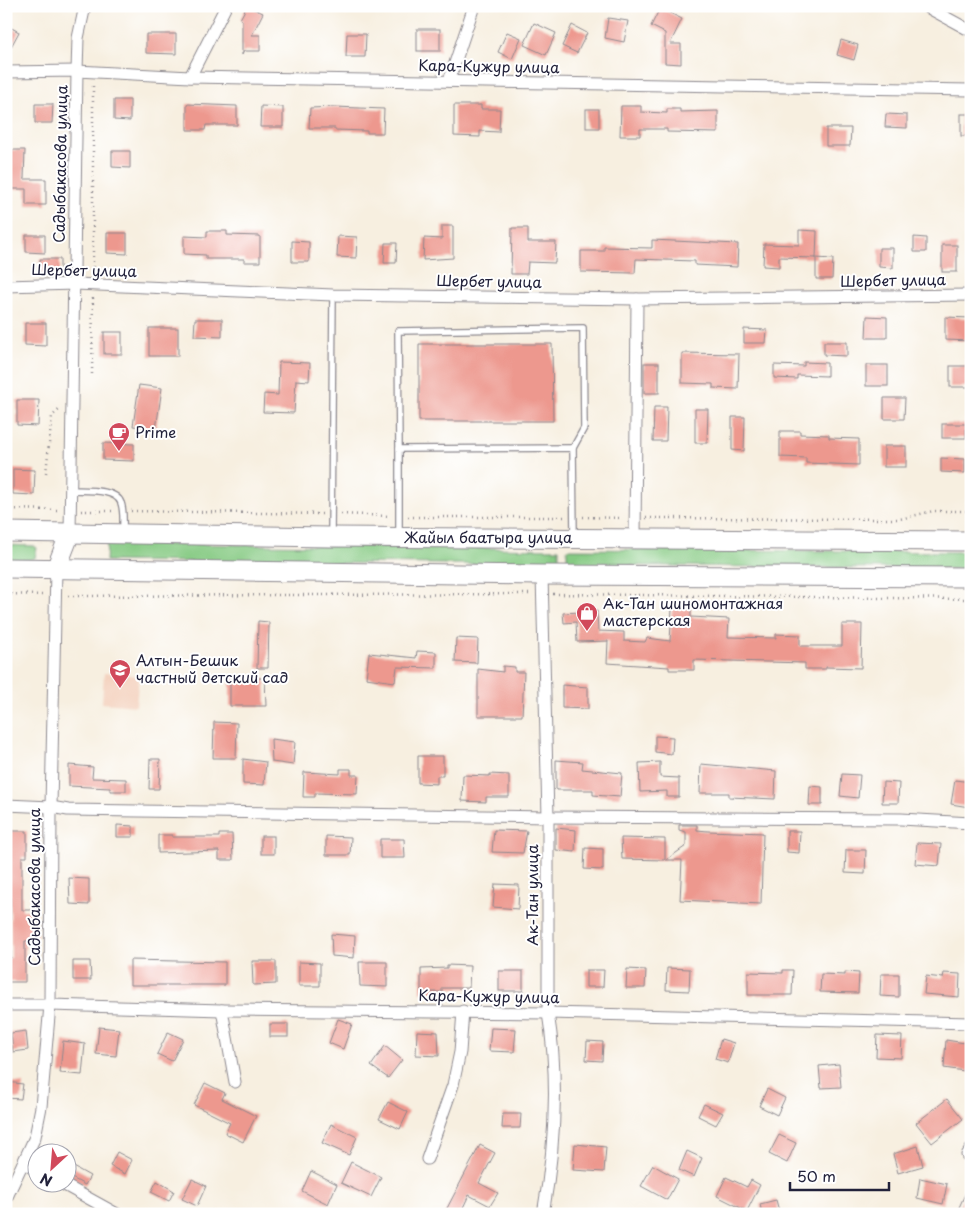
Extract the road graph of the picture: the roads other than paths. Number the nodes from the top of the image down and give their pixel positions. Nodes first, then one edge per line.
1 (85, 6) edge
2 (226, 6) edge
3 (474, 6) edge
4 (925, 6) edge
5 (971, 31) edge
6 (77, 71) junction
7 (6, 72) edge
8 (190, 77) junction
9 (449, 81) junction
10 (971, 90) edge
11 (75, 284) junction
12 (6, 286) edge
13 (333, 295) junction
14 (971, 295) edge
15 (637, 299) junction
16 (573, 448) junction
17 (400, 450) junction
18 (70, 490) junction
19 (6, 532) edge
20 (70, 533) junction
21 (123, 534) junction
22 (331, 537) junction
23 (399, 537) junction
24 (574, 538) junction
25 (634, 539) junction
26 (971, 541) edge
27 (6, 568) edge
28 (56, 569) junction
29 (542, 575) junction
30 (971, 578) edge
31 (6, 805) edge
32 (51, 807) junction
33 (548, 817) junction
34 (971, 823) edge
35 (50, 1004) junction
36 (6, 1005) edge
37 (222, 1010) junction
38 (463, 1011) junction
39 (548, 1013) junction
40 (971, 1023) edge
41 (235, 1082) dead end
42 (427, 1159) dead end
43 (24, 1163) junction
44 (28, 1165) edge
45 (77, 1192) edge
46 (6, 1199) edge
47 (117, 1214) edge
48 (543, 1214) edge

1 - 6 street, Садыбакасова улица
2 - 8 street
3 - 9 street
4 - 5 street
6 - 7 street, Кара-Кужур улица
6 - 8 street, Кара-Кужур улица
6 - 11 street, Садыбакасова улица
8 - 9 street, Кара-Кужур улица
9 - 10 street, Кара-Кужур улица
11 - 12 street, Шербет улица
11 - 13 street, Шербет улица
11 - 18 street, Садыбакасова улица
13 - 15 street, Шербет улица
13 - 22 lane
14 - 15 street, Шербет улица
15 - 25 street
16 - 17 lane
16 - 17 lane
16 - 24 lane
17 - 23 lane
18 - 20 street, Садыбакасова улица
18 - 21 lane
19 - 20 main road, Жайыл баатыра улица
20 - 21 main road, Жайыл баатыра улица
20 - 28 main road
21 - 22 main road, Жайыл баатыра улица
22 - 23 main road, Жайыл баатыра улица
23 - 24 main road, Жайыл баатыра улица
24 - 25 main road, Жайыл баатыра улица
25 - 26 main road, Жайыл баатыра улица
27 - 28 main road
28 - 29 main road
28 - 32 street, Садыбакасова улица
29 - 30 main road
29 - 33 street, Ак-Тан улица
31 - 32 street
32 - 33 street
32 - 35 street, Садыбакасова улица
33 - 34 street
33 - 39 street, Ак-Тан улица
35 - 36 street, Кара-Кужур улица
35 - 37 street, Кара-Кужур улица
35 - 43 street, Садыбакасова улица
37 - 38 street, Кара-Кужур улица
37 - 41 street
38 - 39 street, Кара-Кужур улица
38 - 42 street
39 - 40 street, Кара-Кужур улица
39 - 48 street, Ак-Тан улица
43 - 44 street
43 - 46 street, Садыбакасова улица
45 - 47 street

